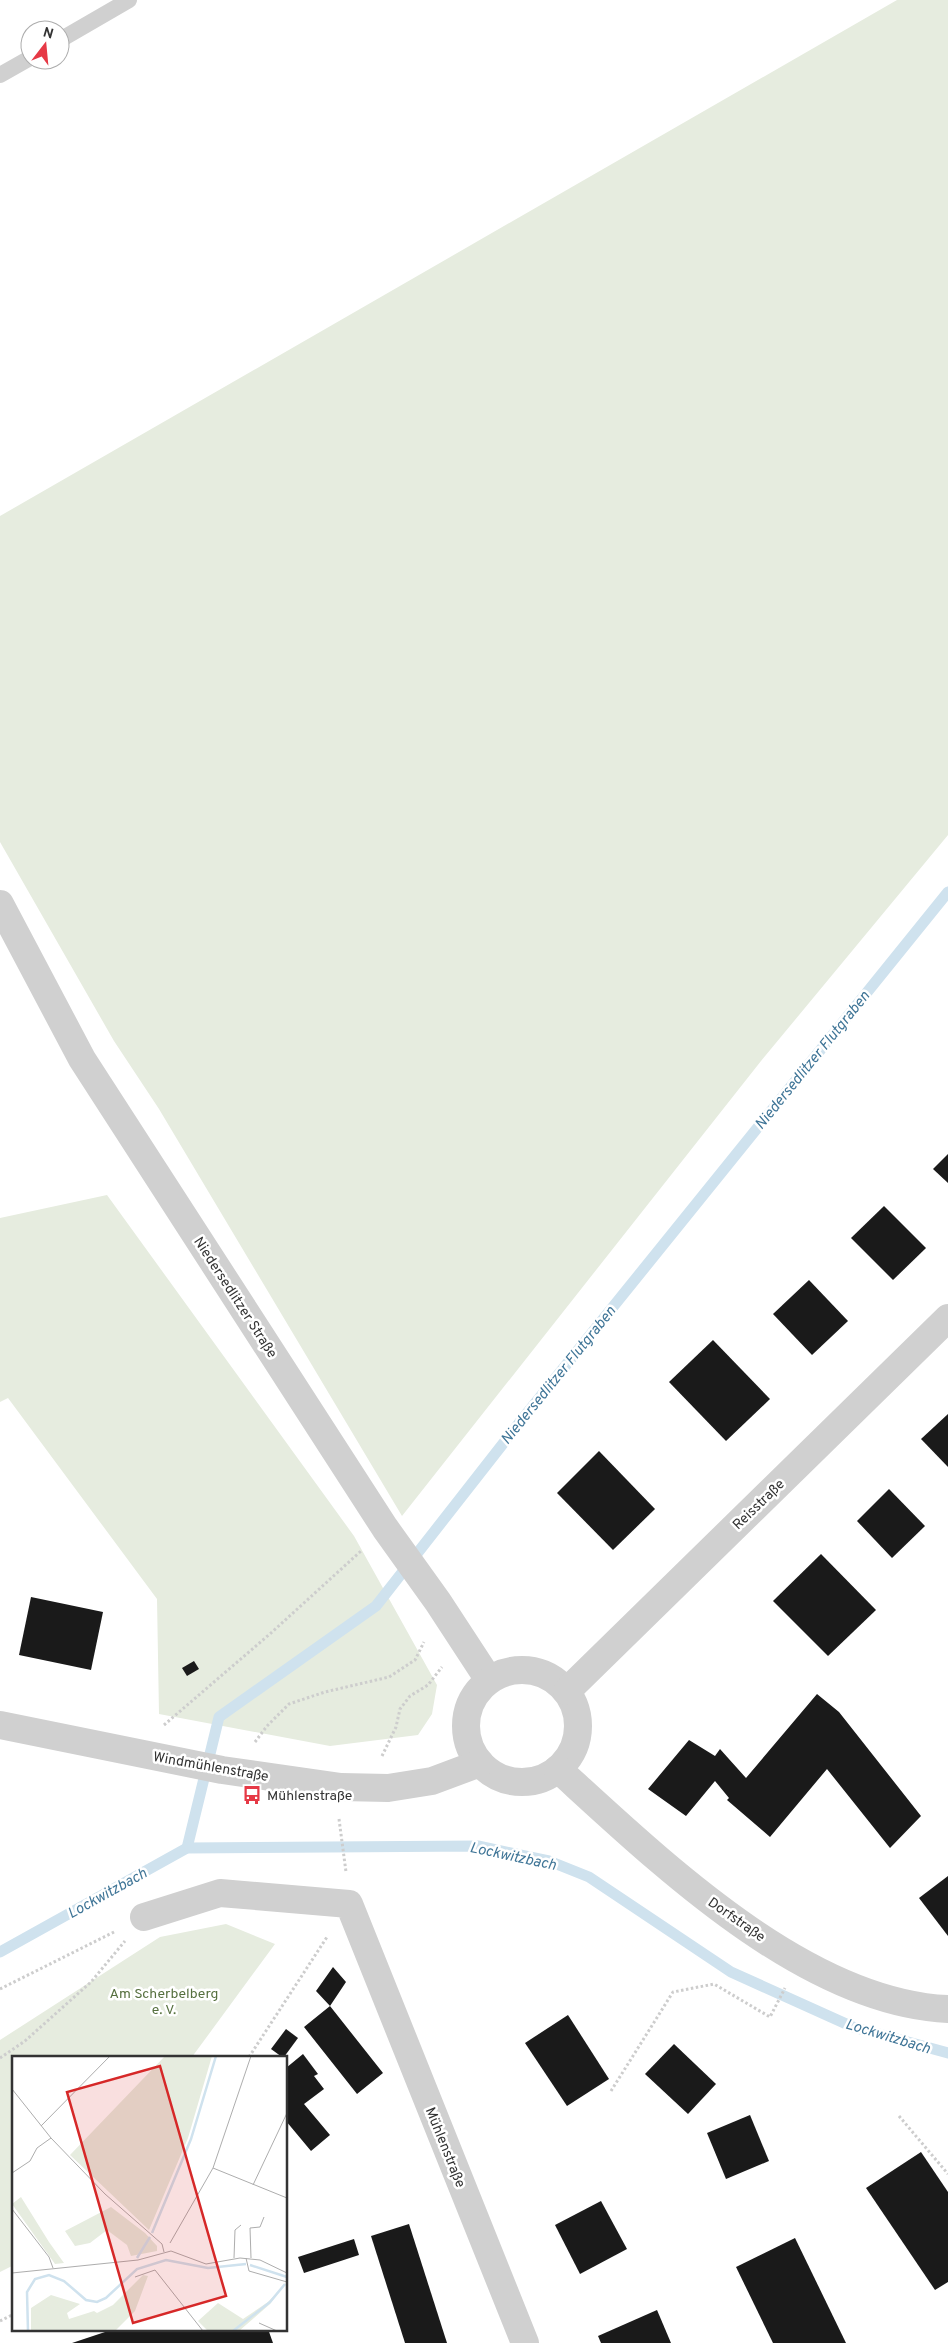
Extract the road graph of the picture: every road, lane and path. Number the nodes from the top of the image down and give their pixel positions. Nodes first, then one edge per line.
1 (129, 0) edge
2 (70, 34) edge
3 (20, 64) edge
4 (0, 75) edge
5 (0, 904) edge
6 (948, 1318) edge
7 (391, 1536) junction
8 (440, 1605) junction
9 (458, 1632) junction
10 (489, 1680) junction
11 (567, 1691) junction
12 (0, 1725) edge
13 (135, 1752) junction
14 (480, 1763) junction
15 (558, 1769) junction
16 (228, 1771) junction
17 (340, 1787) junction
18 (338, 1824) dead end
19 (345, 1865) dead end
20 (349, 1904) junction
21 (144, 1917) junction
22 (785, 1987) dead end
23 (0, 1989) edge
24 (948, 2009) edge
25 (250, 2056) edge
26 (0, 2058) edge
27 (610, 2091) dead end
28 (899, 2116) dead end
29 (948, 2174) edge
30 (12, 2315) edge
31 (0, 2322) edge
32 (525, 2343) edge

1 - 2 lane
3 - 4 lane
5 - 7 street, Niedersedlitzer Straße
6 - 11 street, Reisstraße
7 - 8 street, Niedersedlitzer Straße
7 - 13 path
8 - 9 street, Niedersedlitzer Straße
8 - 16 path
9 - 10 street, Niedersedlitzer Straße
9 - 17 path
10 - 11 street
10 - 14 street
11 - 15 street
12 - 13 street, Windmühlenstraße
13 - 16 street, Windmühlenstraße
14 - 15 street
14 - 17 street, Windmühlenstraße
15 - 24 street, Dorfstraße
16 - 17 street, Windmühlenstraße
18 - 19 path
20 - 21 street
20 - 25 path
20 - 32 street, Mühlenstraße
21 - 23 path
21 - 26 path
22 - 27 path
28 - 29 path
30 - 31 path

